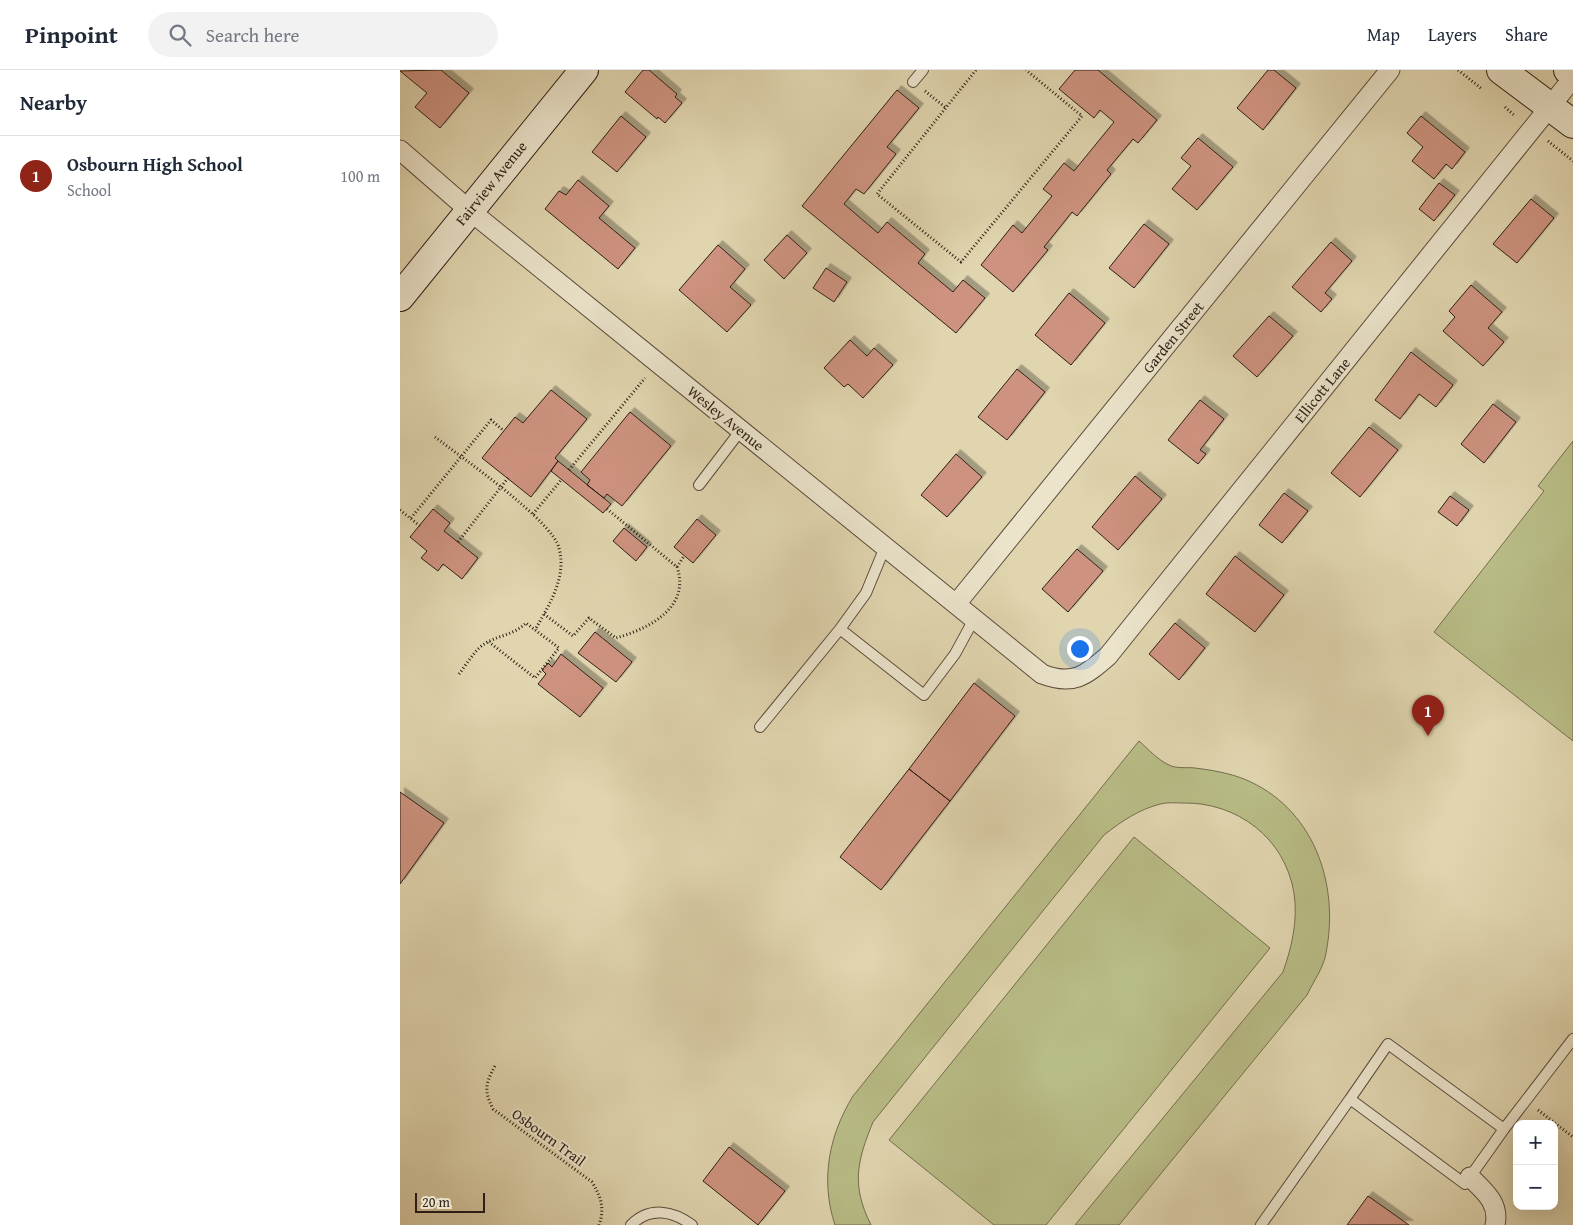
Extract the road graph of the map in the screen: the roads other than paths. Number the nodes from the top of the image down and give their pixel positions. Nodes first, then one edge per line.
1 (584, 70) edge
2 (923, 70) edge
3 (1390, 70) edge
4 (1501, 70) edge
5 (1568, 70) edge
6 (1573, 74) edge
7 (1573, 78) edge
8 (913, 82) road end
9 (1550, 106) junction
10 (1573, 124) edge
11 (400, 150) edge
12 (469, 210) junction
13 (400, 297) edge
14 (741, 430) junction
15 (699, 485) dead end
16 (886, 547) junction
17 (956, 604) junction
18 (974, 619) junction
19 (840, 629) junction
20 (1057, 680) joint
21 (760, 727) dead end
22 (1573, 1039) edge
23 (1350, 1099) junction
24 (1504, 1129) junction
25 (1470, 1177) junction
26 (631, 1225) edge
27 (692, 1225) edge
28 (1261, 1225) edge
29 (1495, 1225) edge

1 - 12 main road, Fairview Avenue
2 - 8 lane
3 - 17 street, Garden Street
4 - 9 main road
5 - 6 main road
7 - 9 street, Ellicott Lane
9 - 10 main road
9 - 20 street, Ellicott Lane
11 - 12 street, Wesley Avenue
12 - 13 main road, Fairview Avenue
12 - 14 street, Wesley Avenue
14 - 15 lane
14 - 16 street, Wesley Avenue
16 - 17 street, Wesley Avenue
16 - 19 lane
17 - 18 street, Wesley Avenue
18 - 19 lane
18 - 20 street, Wesley Avenue
19 - 21 lane
22 - 24 lane
23 - 24 lane
23 - 25 lane
23 - 28 lane
24 - 25 lane
25 - 29 street
26 - 27 lane

